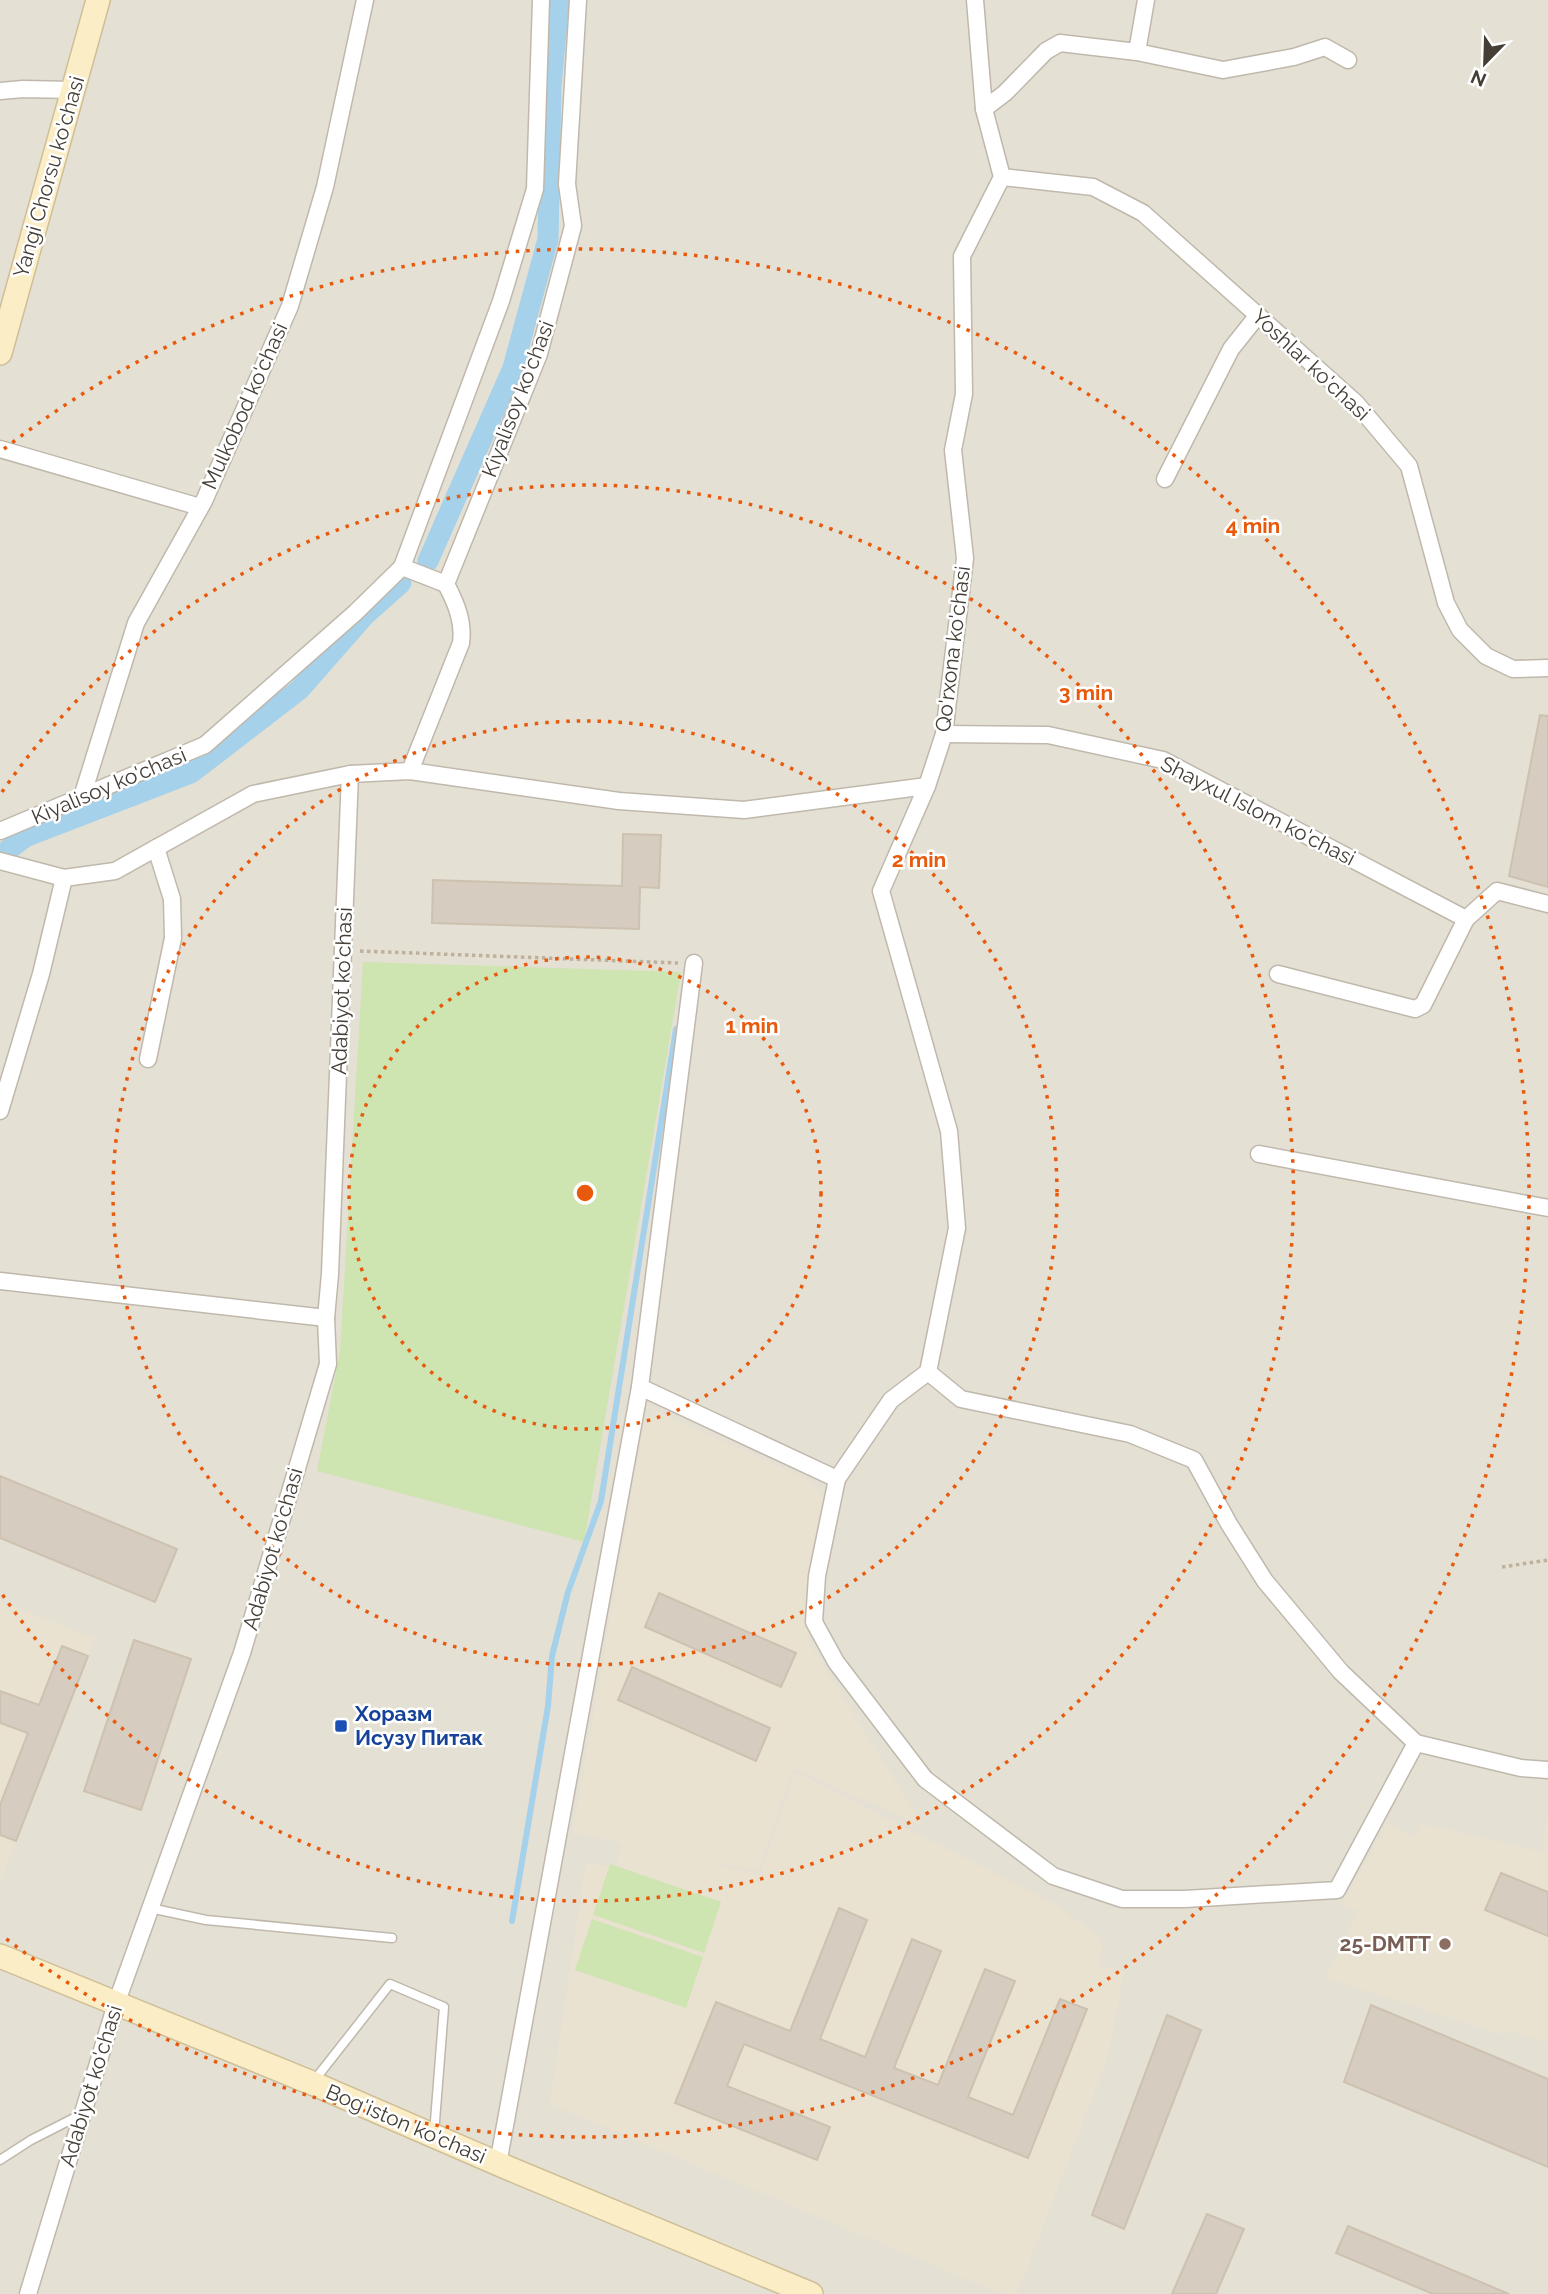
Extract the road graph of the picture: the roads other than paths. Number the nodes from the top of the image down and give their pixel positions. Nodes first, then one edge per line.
1 (98, 0) edge
2 (365, 0) edge
3 (541, 0) edge
4 (578, 0) edge
5 (975, 0) edge
6 (1146, 0) edge
7 (1137, 52) junction
8 (1348, 60) dead end
9 (73, 90) junction
10 (0, 92) edge
11 (984, 108) junction
12 (1002, 177) junction
13 (1258, 315) junction
14 (0, 353) edge
15 (0, 449) edge
16 (1165, 479) dead end
17 (200, 507) junction
18 (402, 567) junction
19 (446, 584) junction
20 (1548, 668) edge
21 (944, 734) junction
22 (410, 771) junction
23 (350, 774) junction
24 (927, 786) junction
25 (82, 797) junction
26 (0, 831) edge
27 (156, 848) junction
28 (0, 861) edge
29 (64, 878) junction
30 (1548, 904) edge
31 (1466, 919) junction
32 (694, 963) road end
33 (1278, 974) dead end
34 (148, 1059) dead end
35 (0, 1111) edge
36 (1259, 1154) dead end
37 (1548, 1208) edge
38 (0, 1281) edge
39 (326, 1318) junction
40 (928, 1372) junction
41 (640, 1387) junction
42 (836, 1479) junction
43 (1416, 1744) junction
44 (1548, 1770) edge
45 (150, 1908) junction
46 (392, 1938) dead end
47 (0, 1956) edge
48 (116, 2004) junction
49 (312, 2083) junction
50 (82, 2114) junction
51 (434, 2137) junction
52 (0, 2160) edge
53 (498, 2164) junction
54 (27, 2294) edge
55 (811, 2294) edge

1 - 9 main road, Yangi Chorsu ko'chasi
2 - 17 street, Mulkobod ko'chasi
3 - 18 street, Kiyalisoy ko'chasi
4 - 19 street, Kiyalisoy ko'chasi
5 - 11 street
6 - 7 street
7 - 8 street
7 - 11 street
9 - 10 street
9 - 14 main road, Yangi Chorsu ko'chasi
11 - 12 street
12 - 13 street, Yoshlar ko'chasi
12 - 21 street, Qo'rxona ko'chasi
13 - 16 street
13 - 20 street, Yoshlar ko'chasi
15 - 17 street
17 - 25 street, Mulkobod ko'chasi
18 - 19 street
18 - 25 street, Kiyalisoy ko'chasi
19 - 22 street
21 - 24 street, Qo'rxona ko'chasi
21 - 31 street, Shayxul Islom ko'chasi
22 - 23 street
22 - 24 street
23 - 27 street
23 - 39 street, Adabiyot ko'chasi
24 - 40 street, Qo'rxona ko'chasi
25 - 26 street, Kiyalisoy ko'chasi
27 - 29 street
27 - 34 street
28 - 29 street
29 - 35 street
30 - 31 street
31 - 33 street
32 - 41 street
36 - 37 street
38 - 39 street
39 - 45 street, Adabiyot ko'chasi
40 - 42 street
40 - 43 street
41 - 42 street
41 - 53 street
42 - 43 street
43 - 44 street
45 - 46 lane
45 - 48 street, Adabiyot ko'chasi
47 - 48 main road, Bog'iston ko'chasi
48 - 49 main road, Bog'iston ko'chasi
48 - 50 street, Adabiyot ko'chasi
49 - 51 main road, Bog'iston ko'chasi
49 - 51 lane
50 - 52 lane
50 - 54 street, Adabiyot ko'chasi
51 - 53 main road, Bog'iston ko'chasi
53 - 55 main road, Bog'iston ko'chasi

